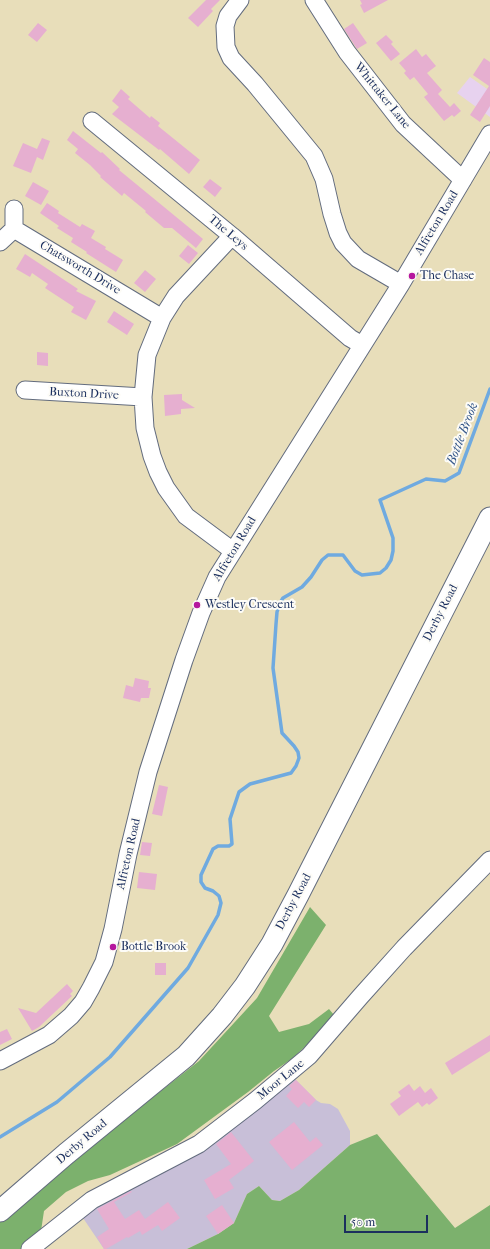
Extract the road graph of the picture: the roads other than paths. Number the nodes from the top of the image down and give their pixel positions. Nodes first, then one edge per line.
1 (240, 0) edge
2 (314, 0) edge
3 (92, 121) dead end
4 (490, 134) edge
5 (463, 180) junction
6 (14, 209) dead end
7 (14, 229) junction
8 (232, 236) junction
9 (0, 242) edge
10 (401, 284) junction
11 (162, 318) junction
12 (362, 345) junction
13 (25, 390) dead end
14 (143, 397) junction
15 (490, 518) edge
16 (233, 551) junction
17 (490, 860) edge
18 (0, 1061) edge
19 (0, 1211) edge
20 (30, 1249) edge

1 - 10 street
2 - 5 street, Whittaker Lane
3 - 8 street, The Leys
4 - 5 street, Alfreton Road
5 - 10 street, Alfreton Road
6 - 7 street
7 - 9 street
7 - 11 street, Chatsworth Drive
8 - 11 street
8 - 12 street, The Leys
10 - 12 street, Alfreton Road
11 - 14 street
12 - 16 street, Alfreton Road
13 - 14 street, Buxton Drive
14 - 16 street
15 - 19 main road, Derby Road
16 - 18 street, Alfreton Road
17 - 20 street, Moor Lane

